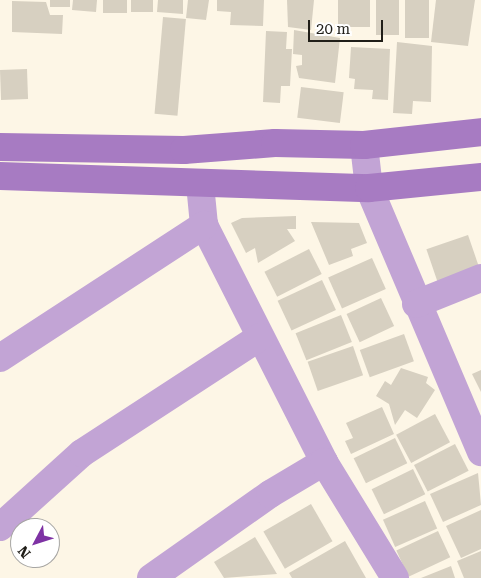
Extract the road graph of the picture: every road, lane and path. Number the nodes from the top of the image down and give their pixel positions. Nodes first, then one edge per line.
1 (481, 132) edge
2 (364, 145) junction
3 (0, 147) edge
4 (0, 176) edge
5 (481, 177) edge
6 (200, 184) junction
7 (368, 188) junction
8 (204, 225) junction
9 (481, 278) edge
10 (416, 304) junction
11 (260, 337) junction
12 (0, 358) edge
13 (479, 441) edge
14 (324, 462) junction
15 (0, 527) edge
16 (151, 578) edge
17 (395, 578) edge

1 - 2 main road
2 - 3 main road
2 - 7 street
4 - 6 main road
5 - 7 main road
6 - 7 main road
6 - 8 street
7 - 10 street
8 - 11 street
8 - 12 street
9 - 10 street
10 - 13 street
11 - 14 street
11 - 15 street
14 - 16 street
14 - 17 street

